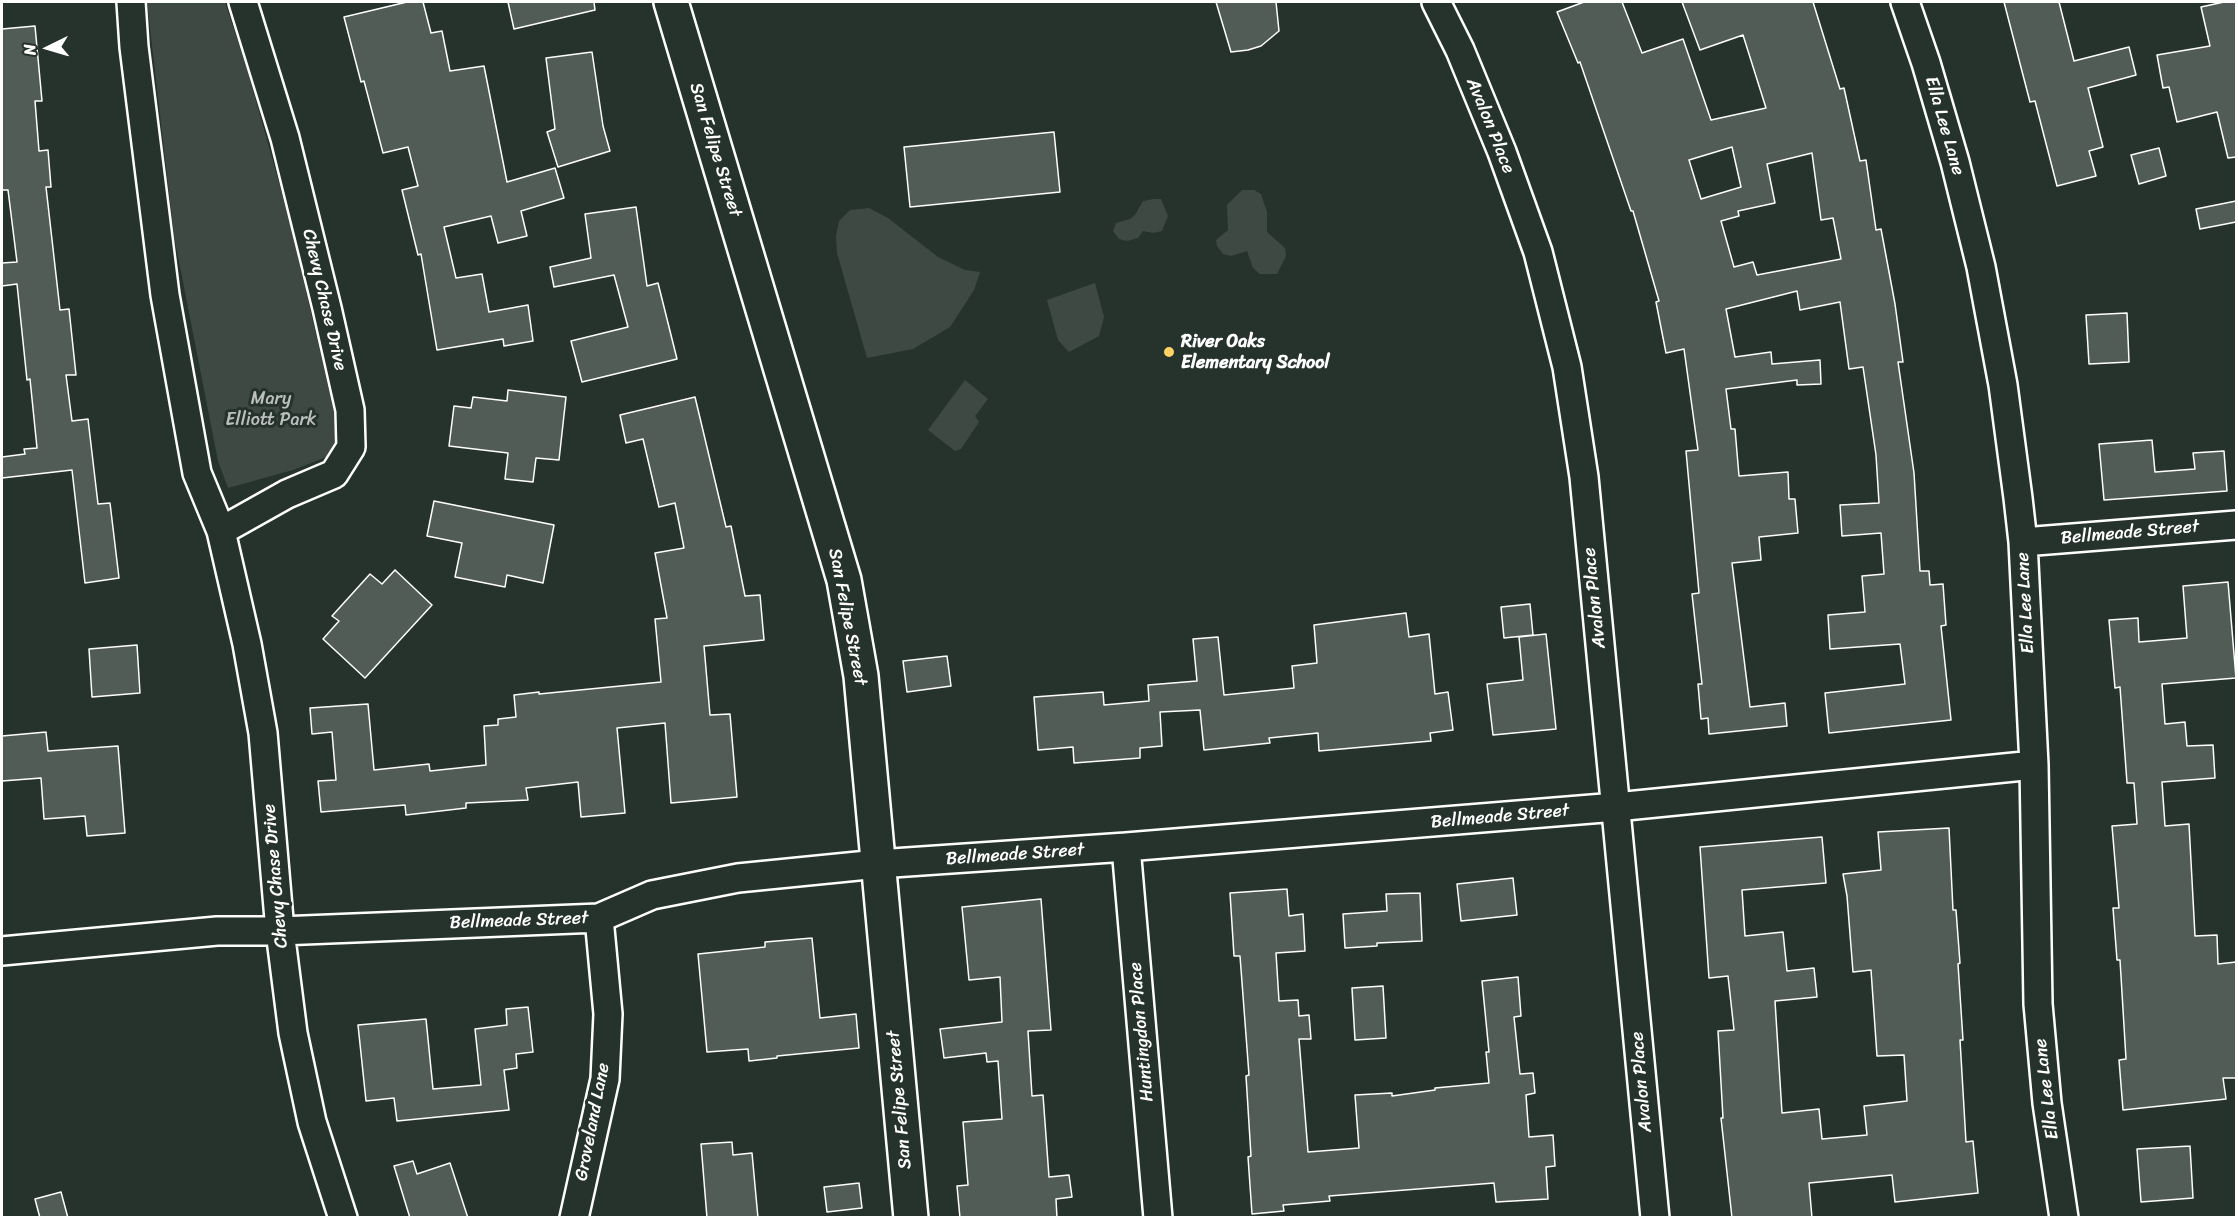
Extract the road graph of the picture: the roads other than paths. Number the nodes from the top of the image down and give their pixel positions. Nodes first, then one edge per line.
1 (131, 2) edge
2 (243, 2) edge
3 (671, 2) edge
4 (1436, 2) edge
5 (1905, 2) edge
6 (2236, 525) edge
7 (220, 531) junction
8 (2022, 542) junction
9 (2034, 765) junction
10 (1616, 807) junction
11 (1126, 847) junction
12 (878, 864) junction
13 (599, 918) junction
14 (280, 931) junction
15 (2, 951) edge
16 (343, 1218) edge
17 (574, 1218) edge
18 (912, 1218) edge
19 (1158, 1218) edge
20 (1655, 1218) edge
21 (2064, 1218) edge

1 - 7 street, Chevy Chase Drive
2 - 7 street, Chevy Chase Drive
3 - 12 main road, San Felipe Street
4 - 10 street, Avalon Place
5 - 8 street, Ella Lee Lane
6 - 8 street, Bellmeade Street
7 - 14 street, Chevy Chase Drive
8 - 9 street, Ella Lee Lane
9 - 10 street, Bellmeade Street
9 - 21 street, Ella Lee Lane
10 - 11 street, Bellmeade Street
10 - 20 street, Avalon Place
11 - 12 street, Bellmeade Street
11 - 19 street, Huntingdon Place
12 - 13 street, Bellmeade Street
12 - 18 main road, San Felipe Street
13 - 14 street, Bellmeade Street
13 - 17 street, Groveland Lane
14 - 15 street, Bellmeade Street
14 - 16 street, Chevy Chase Drive

